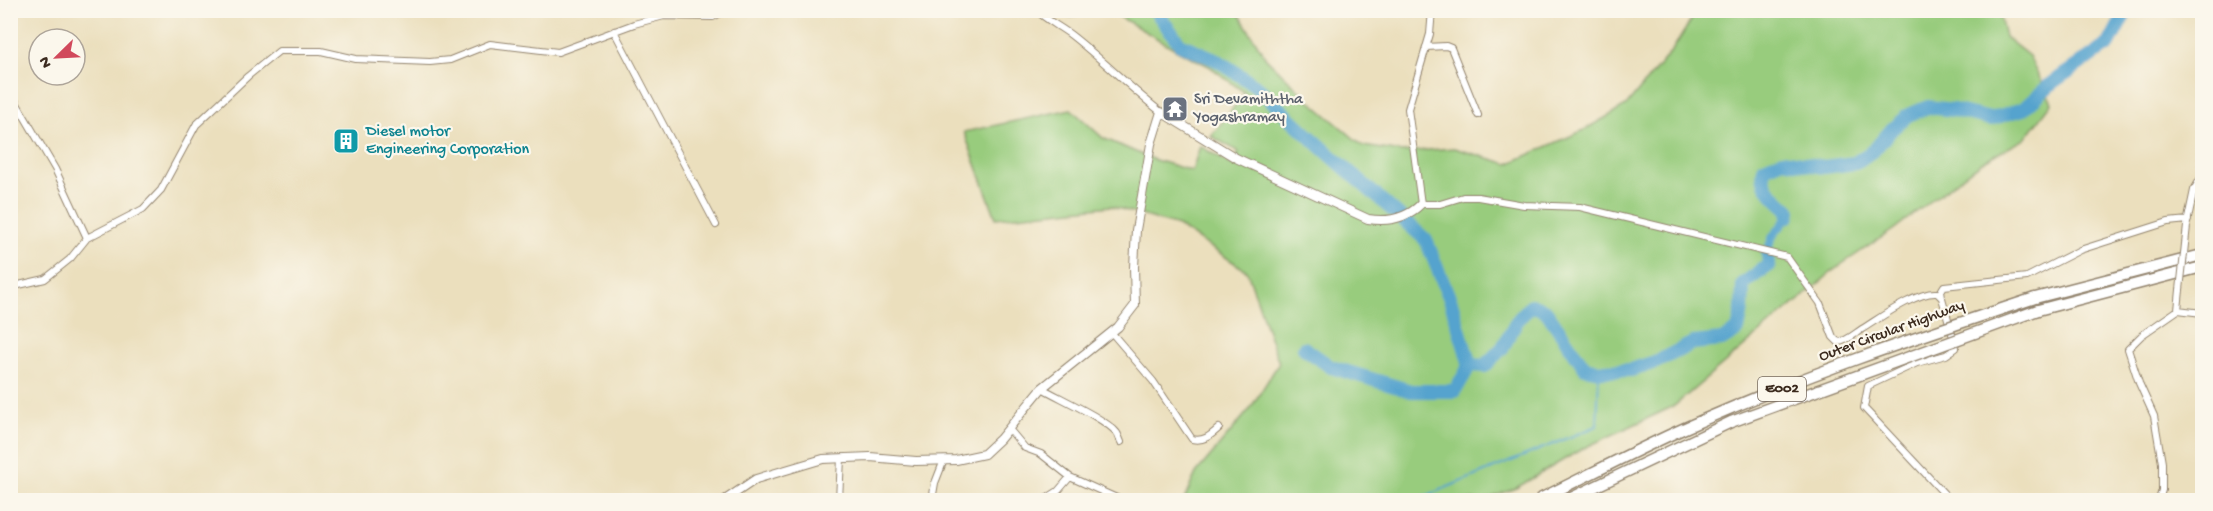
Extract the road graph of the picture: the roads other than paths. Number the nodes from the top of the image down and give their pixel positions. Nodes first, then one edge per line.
1 (728, 10) edge
2 (1036, 10) edge
3 (1432, 10) edge
4 (614, 31) junction
5 (1426, 47) junction
6 (10, 92) edge
7 (1161, 112) junction
8 (1478, 115) dead end
9 (2202, 176) edge
10 (1418, 207) junction
11 (2187, 223) junction
12 (716, 225) dead end
13 (87, 238) junction
14 (2202, 255) edge
15 (2202, 267) edge
16 (10, 287) edge
17 (1942, 298) junction
18 (2178, 310) junction
19 (2202, 313) edge
20 (1111, 332) junction
21 (1042, 388) junction
22 (1219, 428) dead end
23 (1009, 429) junction
24 (1121, 442) dead end
25 (841, 458) junction
26 (944, 460) junction
27 (1070, 477) junction
28 (726, 501) edge
29 (839, 501) edge
30 (932, 501) edge
31 (1044, 501) edge
32 (1121, 501) edge
33 (1538, 501) edge
34 (1568, 501) edge
35 (1950, 501) edge
36 (2159, 501) edge

1 - 4 street
2 - 7 street
3 - 5 street
4 - 12 street
4 - 13 street
5 - 8 street
5 - 10 street
6 - 13 street
7 - 10 street
7 - 20 street
9 - 11 street
10 - 17 street
11 - 17 street
11 - 18 street, bridge
13 - 16 street
14 - 33 highway, Outer Circular Highway / E002, bridge
15 - 34 highway, Outer Circular Highway / E002, bridge
17 - 35 street
18 - 19 street
18 - 36 street
20 - 21 street
20 - 22 street
21 - 23 street
21 - 24 street
23 - 26 street
23 - 27 street
25 - 26 street
25 - 28 street
25 - 29 street
26 - 30 street
27 - 31 street
27 - 32 street

